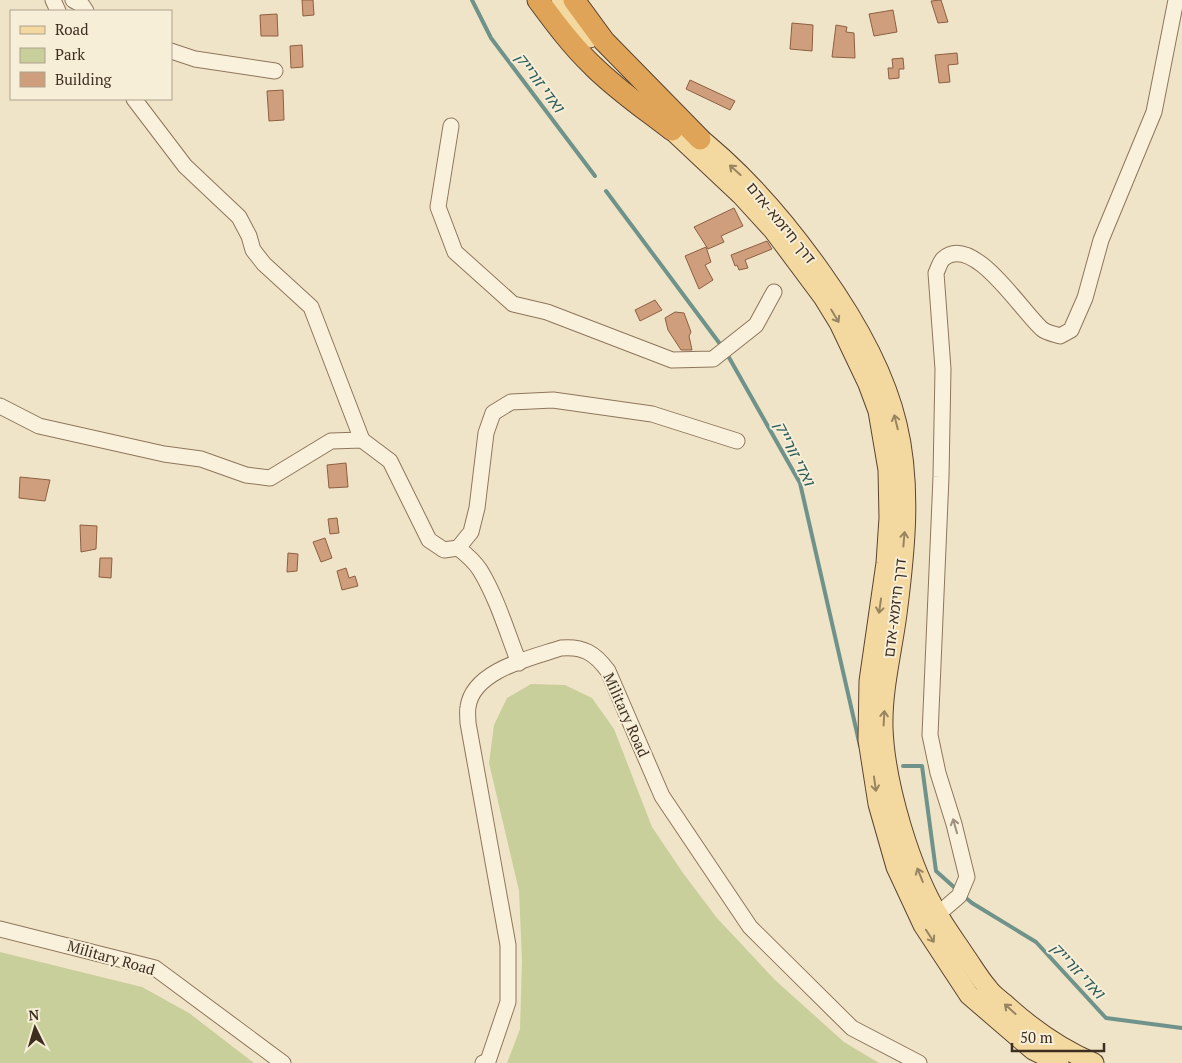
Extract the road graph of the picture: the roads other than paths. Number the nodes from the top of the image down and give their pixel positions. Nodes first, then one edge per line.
1 (73, 0) edge
2 (538, 0) edge
3 (550, 0) edge
4 (561, 0) edge
5 (574, 0) edge
6 (1176, 0) edge
7 (85, 10) edge
8 (172, 51) edge
9 (275, 71) dead end
10 (135, 100) edge
11 (451, 126) dead end
12 (672, 130) junction
13 (700, 139) junction
14 (774, 292) dead end
15 (0, 406) edge
16 (362, 440) junction
17 (737, 442) dead end
18 (458, 548) junction
19 (519, 663) junction
20 (938, 914) junction
21 (0, 929) edge
22 (283, 1063) edge
23 (483, 1063) edge
24 (919, 1063) edge
25 (1059, 1063) edge
26 (1094, 1063) edge

1 - 7 street
2 - 12 highway
3 - 12 main road, דרך חיזמא-אדם
4 - 13 main road, דרך חיזמא-אדם
5 - 13 highway
20 -> 6 street
8 - 9 street
10 - 16 street
11 - 14 street
12 -> 25 main road, דרך חיזמא-אדם
20 -> 13 main road, דרך חיזמא-אדם
15 - 16 street
16 - 18 street
17 - 18 street
18 - 19 street
19 - 23 street, Military Road
19 - 24 street, Military Road
26 -> 20 main road, דרך חיזמא-אדם
21 - 22 street, Military Road

